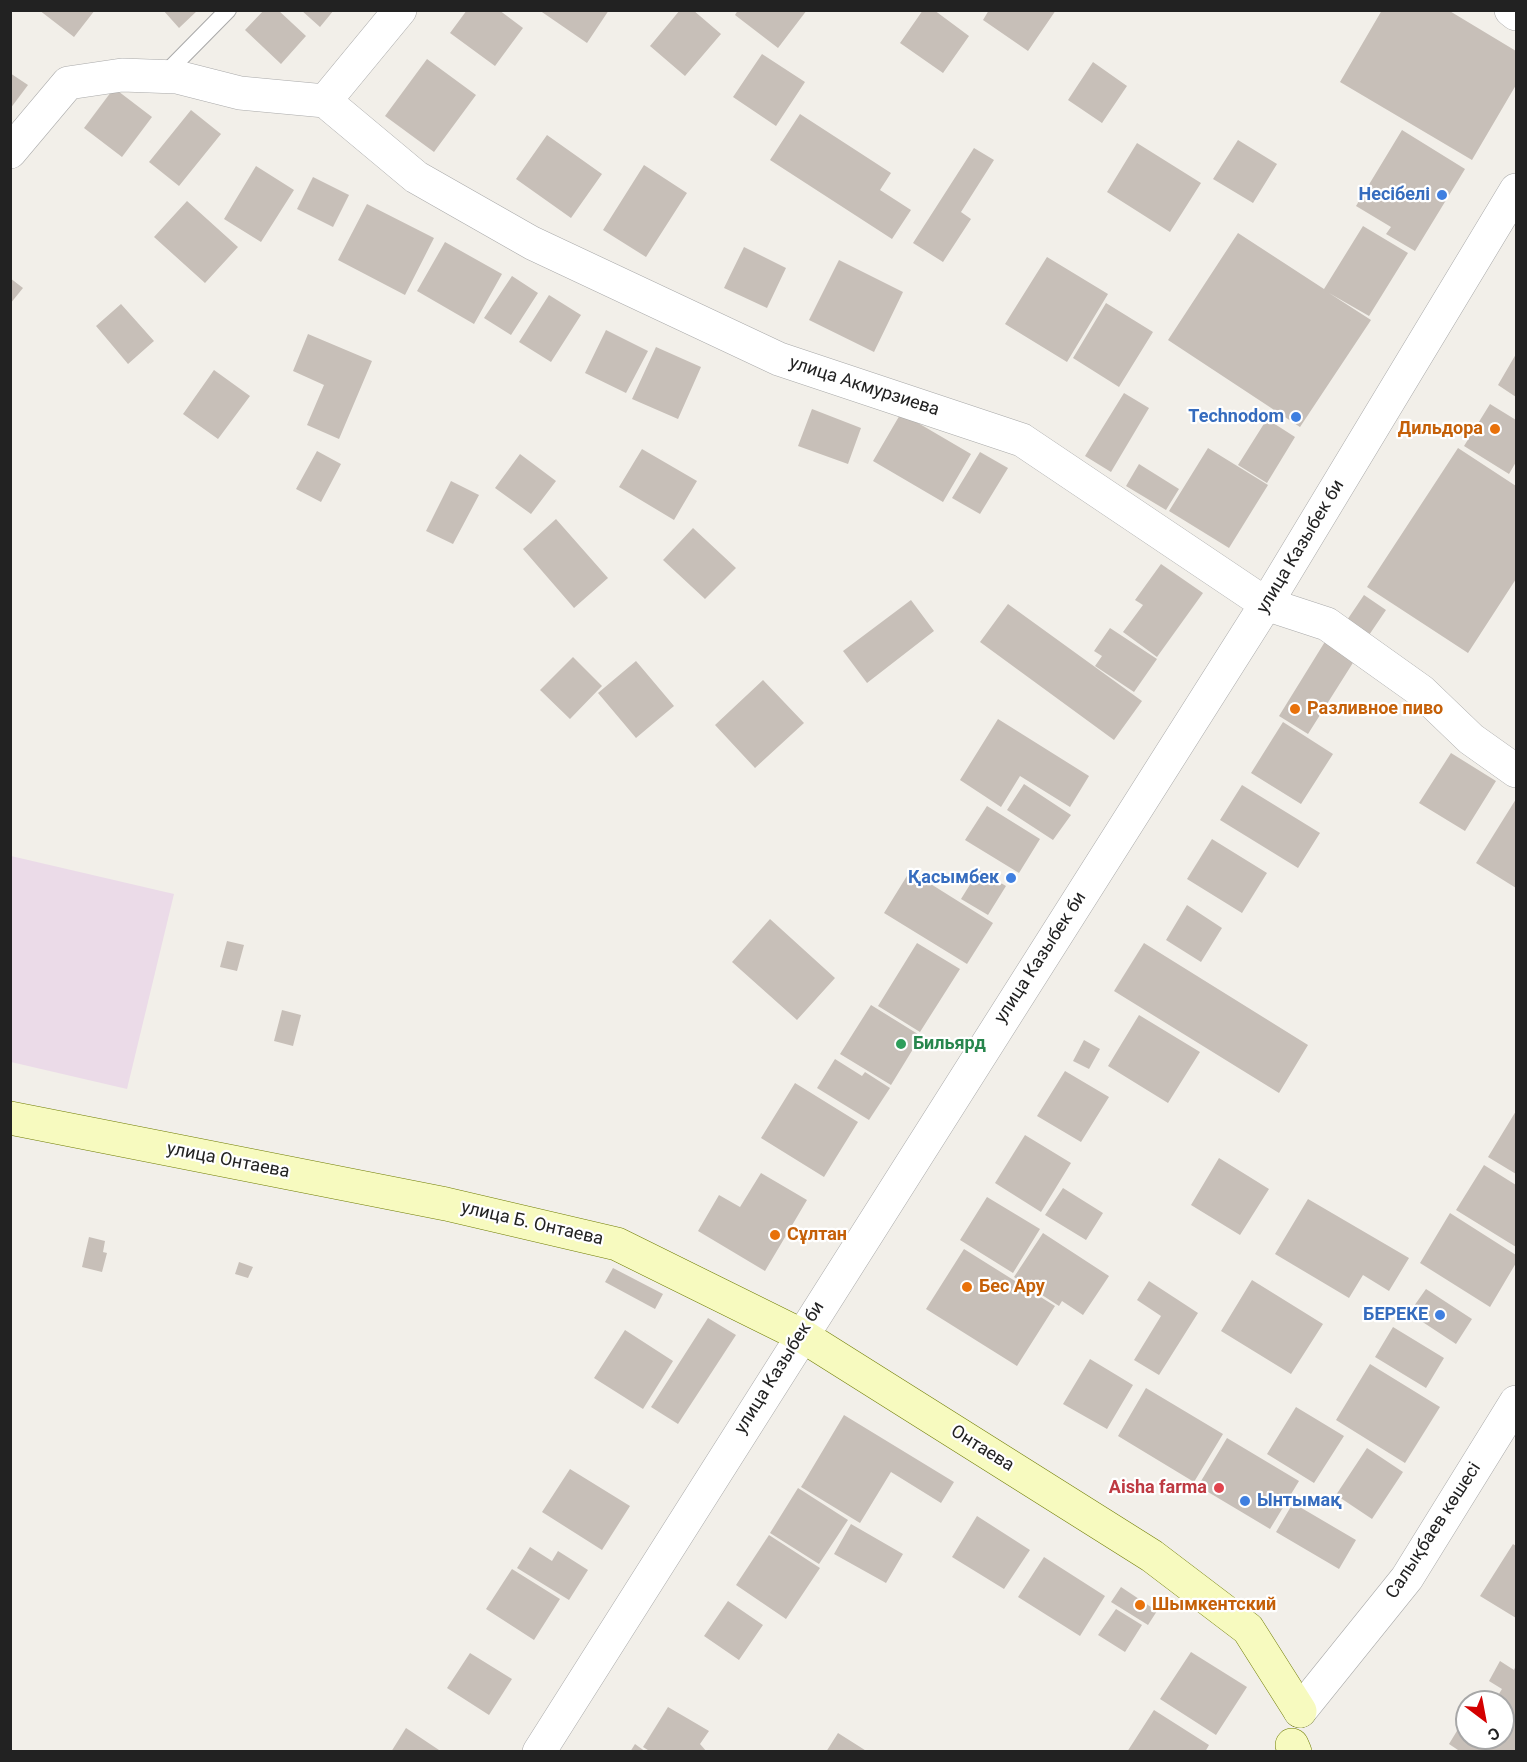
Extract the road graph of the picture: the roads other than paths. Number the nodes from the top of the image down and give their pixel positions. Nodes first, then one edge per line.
1 (228, 10) edge
2 (400, 10) edge
3 (1511, 10) edge
4 (1516, 14) edge
5 (170, 77) junction
6 (325, 101) junction
7 (10, 152) edge
8 (1516, 190) edge
9 (1266, 604) junction
10 (1516, 771) edge
11 (10, 1118) edge
12 (446, 1204) joint
13 (617, 1244) joint
14 (801, 1335) junction
15 (1516, 1402) edge
16 (1300, 1711) joint
17 (539, 1752) edge

1 - 5 lane
2 - 6 street
3 - 4 street
5 - 6 street
5 - 7 street
6 - 9 street, улица Акмурзиева
8 - 9 street, улица Казыбек би
9 - 10 street, улица Акмурзиева
9 - 14 street, улица Казыбек би
11 - 12 main road, улица Онтаева
12 - 13 main road, улица Б. Онтаева
13 - 14 main road, Онтаева
14 - 16 main road, Онтаева
14 - 17 street, улица Казыбек би
15 - 16 street, Салықбаев көшесі

